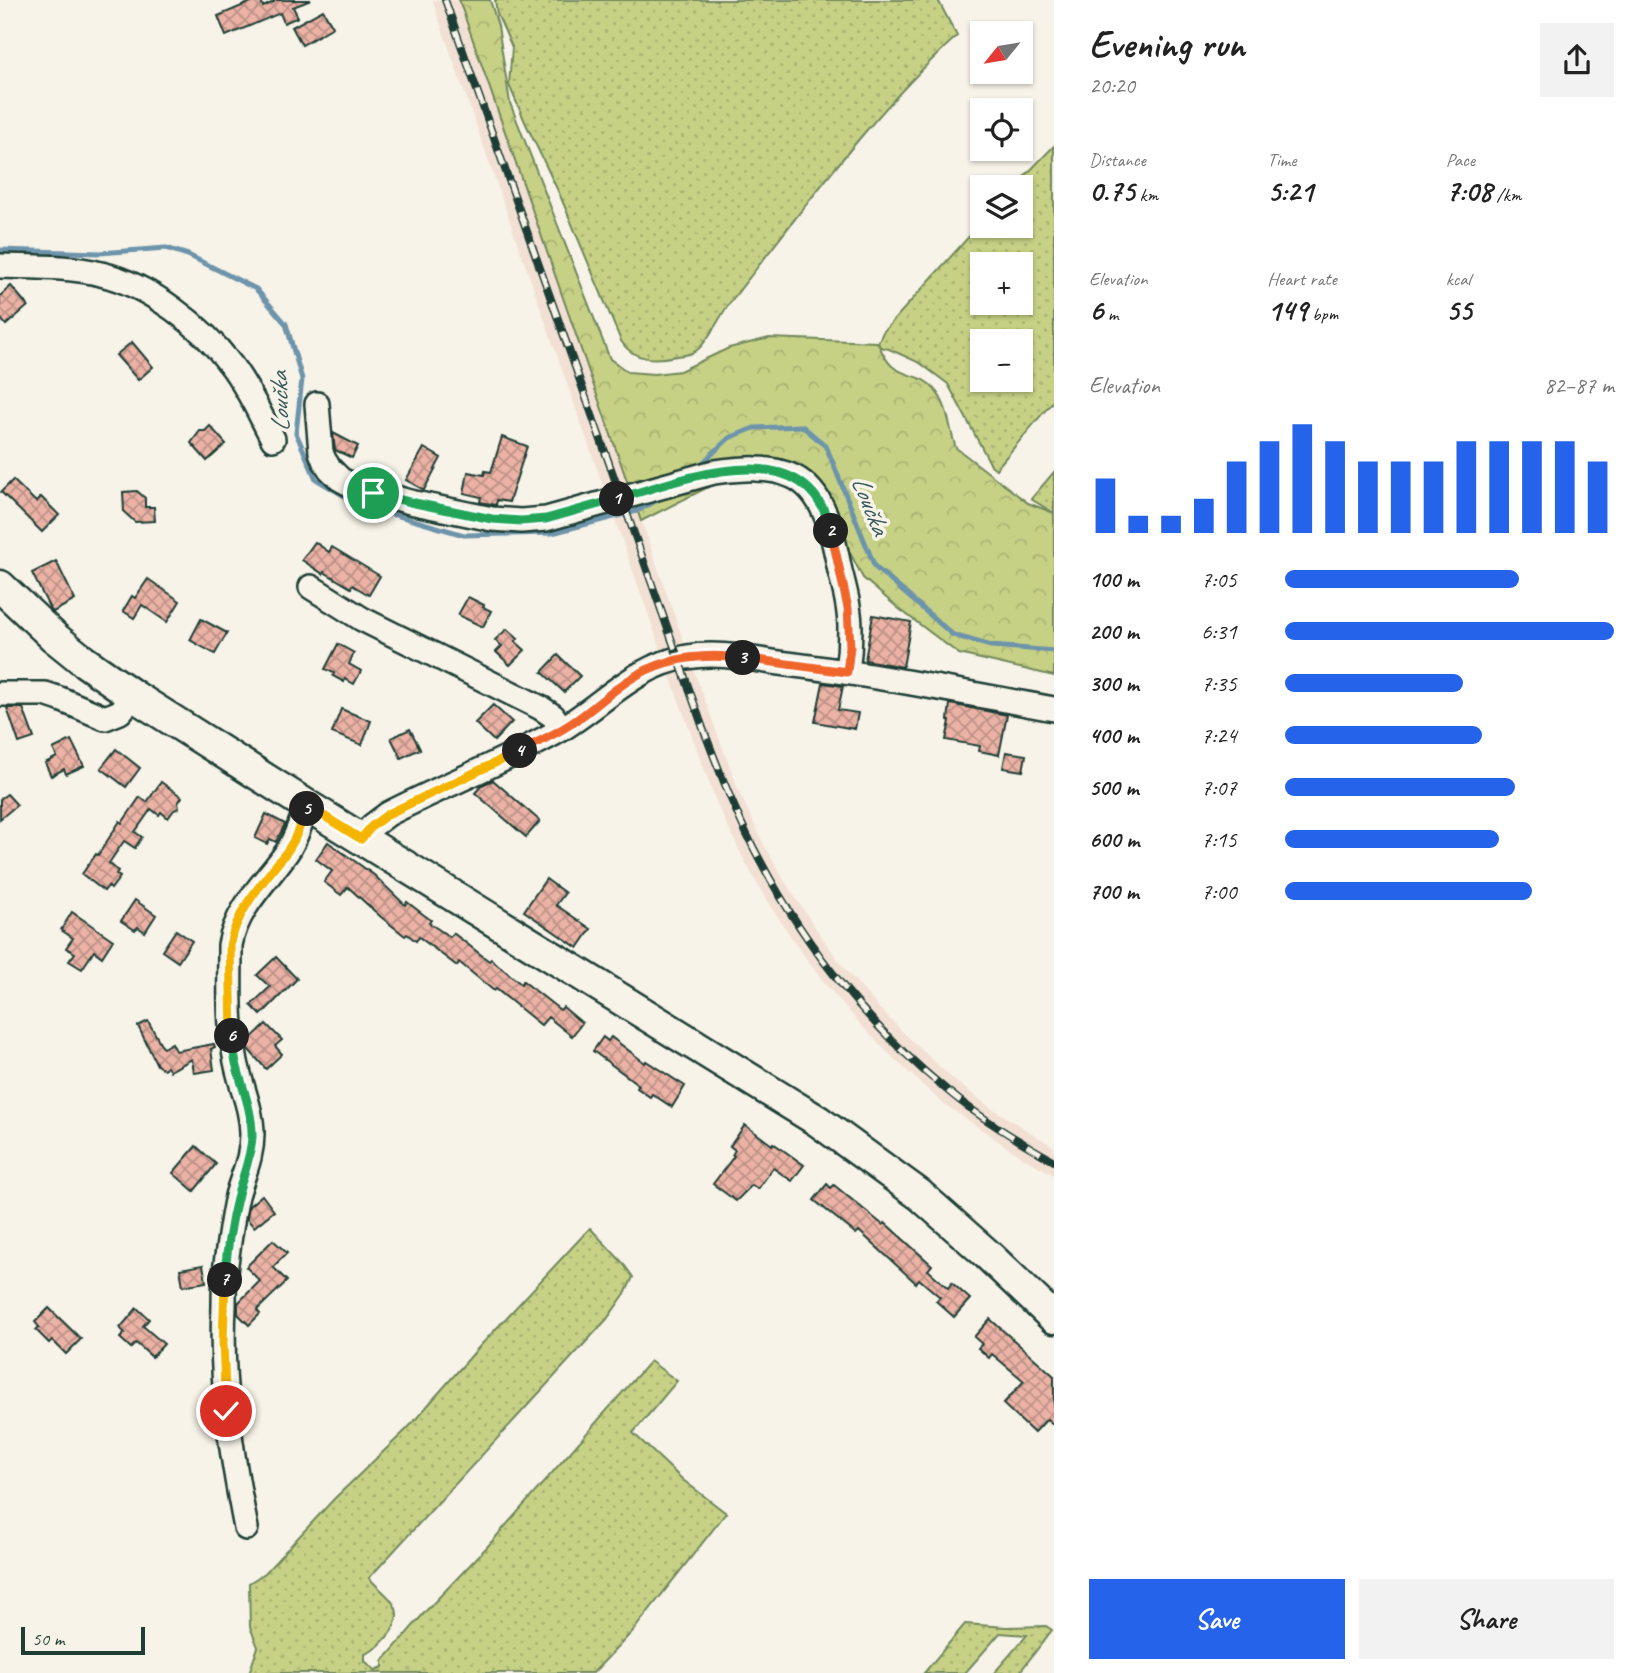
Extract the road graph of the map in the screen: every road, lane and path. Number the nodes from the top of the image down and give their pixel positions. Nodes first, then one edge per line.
1 (0, 266) edge
2 (317, 404) dead end
3 (273, 439) dead end
4 (0, 586) edge
5 (311, 587) dead end
6 (847, 672) junction
7 (0, 694) edge
8 (134, 696) junction
9 (1054, 709) edge
10 (562, 729) junction
11 (308, 806) junction
12 (361, 839) junction
13 (1054, 1318) edge
14 (246, 1528) dead end

1 - 3 street
2 - 6 street
4 - 8 main road
5 - 10 street
6 - 9 street
6 - 10 street
7 - 8 street
8 - 11 main road
10 - 12 street
11 - 12 main road
11 - 14 street
12 - 13 main road

